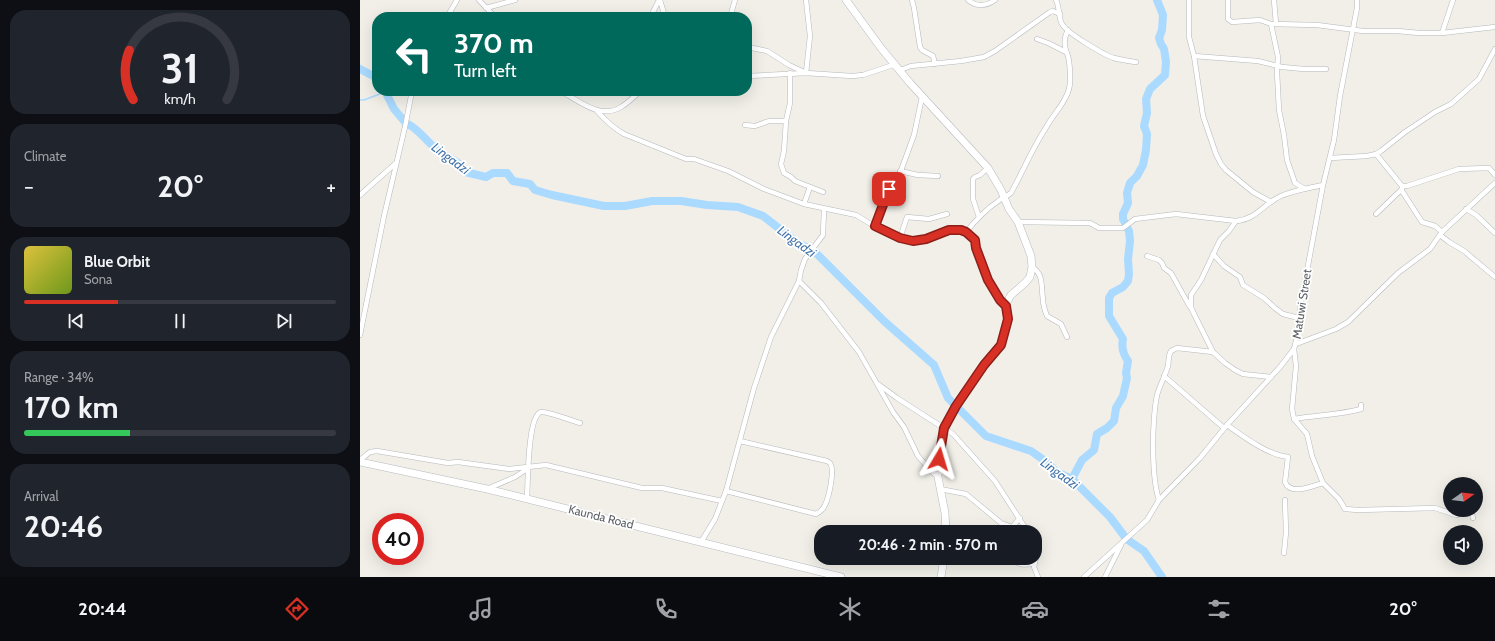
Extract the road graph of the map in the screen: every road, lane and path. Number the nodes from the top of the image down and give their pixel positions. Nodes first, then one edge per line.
1 (456, 0) edge
2 (479, 0) edge
3 (515, 0) edge
4 (660, 0) edge
5 (735, 0) edge
6 (806, 0) edge
7 (846, 0) edge
8 (912, 0) edge
9 (968, 0) edge
10 (995, 0) edge
11 (1056, 0) edge
12 (1189, 0) edge
13 (1274, 0) edge
14 (1357, 0) edge
15 (1453, 0) edge
16 (1228, 1) dead end
17 (486, 8) junction
18 (450, 12) edge
19 (490, 12) edge
20 (653, 12) edge
21 (664, 12) edge
22 (731, 12) edge
23 (1060, 14) junction
24 (1274, 24) junction
25 (1495, 27) edge
26 (1068, 30) junction
27 (1353, 30) junction
28 (1442, 33) junction
29 (1037, 39) dead end
30 (752, 48) edge
31 (1495, 49) edge
32 (1066, 52) junction
33 (1194, 56) junction
34 (1136, 62) dead end
35 (935, 64) junction
36 (898, 67) junction
37 (1278, 67) junction
38 (1326, 69) dead end
39 (790, 73) junction
40 (806, 73) junction
41 (752, 76) edge
42 (411, 96) edge
43 (569, 96) edge
44 (635, 96) edge
45 (922, 97) junction
46 (596, 111) junction
47 (786, 120) junction
48 (745, 125) dead end
49 (1376, 154) junction
50 (1330, 158) junction
51 (396, 163) junction
52 (988, 168) junction
53 (900, 171) junction
54 (1495, 175) edge
55 (938, 176) dead end
56 (1495, 183) edge
57 (1323, 185) junction
58 (810, 187) junction
59 (1402, 187) junction
60 (1305, 189) junction
61 (823, 192) dead end
62 (360, 195) edge
63 (1005, 198) junction
64 (1271, 202) junction
65 (804, 204) junction
66 (824, 209) junction
67 (1466, 209) junction
68 (947, 214) dead end
69 (1376, 214) dead end
70 (979, 217) junction
71 (1236, 221) junction
72 (1018, 222) junction
73 (875, 226) junction
74 (966, 232) junction
75 (1441, 233) junction
76 (1495, 233) edge
77 (900, 238) junction
78 (1213, 254) junction
79 (1147, 256) dead end
80 (1032, 266) junction
81 (1495, 276) edge
82 (799, 281) junction
83 (1006, 306) junction
84 (1194, 314) junction
85 (1299, 318) junction
86 (360, 334) edge
87 (1067, 337) dead end
88 (1295, 347) junction
89 (1213, 352) junction
90 (1164, 376) junction
91 (1271, 376) junction
92 (877, 383) junction
93 (1361, 405) dead end
94 (1294, 420) junction
95 (580, 423) dead end
96 (1226, 427) junction
97 (944, 428) junction
98 (740, 441) junction
99 (360, 461) edge
100 (528, 468) junction
101 (938, 477) junction
102 (1323, 483) junction
103 (940, 488) junction
104 (487, 489) junction
105 (726, 491) junction
106 (527, 499) junction
107 (1159, 500) junction
108 (1285, 500) dead end
109 (722, 501) junction
110 (1020, 518) junction
111 (1473, 518) dead end
112 (946, 525) edge
113 (1024, 525) edge
114 (700, 542) junction
115 (1122, 543) junction
116 (1284, 553) dead end
117 (943, 565) edge
118 (1035, 565) edge
119 (840, 577) edge
120 (941, 577) edge
121 (1038, 577) edge
122 (1084, 577) edge
123 (1105, 577) edge

1 - 18 street
2 - 17 street
3 - 17 street
4 - 20 street
4 - 21 street
5 - 22 street
6 - 40 street
7 - 36 street
8 - 35 street
9 - 10 street
11 - 23 street
12 - 33 street
13 - 24 street
14 - 27 street, Matuwi Street
15 - 28 street
16 - 24 street
17 - 19 street
23 - 26 street
23 - 35 street
24 - 27 street
24 - 37 street
25 - 28 street
26 - 32 street
26 - 34 street
27 - 28 street
27 - 50 street, Matuwi Street
29 - 32 street
30 - 40 street
31 - 49 street
32 - 63 street
33 - 37 street
33 - 64 street
35 - 36 street
36 - 40 street
36 - 45 street
37 - 38 street
37 - 60 street
39 - 40 street
39 - 41 street
39 - 47 street
42 - 51 street
43 - 46 street
44 - 46 street
45 - 52 street
45 - 53 street
46 - 65 street
47 - 48 street
47 - 58 street
49 - 50 street
49 - 59 street
50 - 57 street, Matuwi Street
51 - 62 street
51 - 86 street
52 - 63 street
52 - 70 street
53 - 55 street
53 - 73 street
54 - 59 street
56 - 67 street
57 - 60 street
57 - 85 street, Matuwi Street
58 - 61 street
58 - 65 street
59 - 69 street
59 - 75 street
60 - 64 street
63 - 70 street
63 - 72 street
64 - 71 street
65 - 66 street
66 - 73 street
66 - 82 street
67 - 75 street
67 - 76 street
68 - 77 street
70 - 74 street
71 - 72 street
71 - 78 street
72 - 80 street
73 - 77 street
74 - 77 street
74 - 83 street
75 - 81 street
75 - 88 street
78 - 84 street
78 - 85 street
79 - 84 street
80 - 83 street
80 - 87 street
82 - 92 street
82 - 98 street
83 - 97 street
84 - 89 street
85 - 88 street, Matuwi Street
88 - 91 street, Matuwi Street
88 - 94 street
89 - 90 street
89 - 91 street
90 - 96 street
90 - 107 street
91 - 96 street, Matuwi Street
92 - 97 street
92 - 101 street
93 - 94 street
94 - 102 street
95 - 100 street
96 - 102 street
96 - 107 street, Matuwi Street
97 - 101 street
97 - 110 street
98 - 105 street
98 - 105 street
99 - 100 street
99 - 104 street, Kaunda Road
100 - 104 street
100 - 106 street
100 - 109 street
101 - 103 street
102 - 111 street
103 - 110 street
103 - 112 street
104 - 106 street, Kaunda Road
105 - 109 street
106 - 114 street, Kaunda Road
107 - 115 street, Matuwi Street
108 - 116 street
109 - 114 street
110 - 113 street
114 - 119 street, Kaunda Road
115 - 122 street, Matuwi Street
115 - 123 street
117 - 120 street
118 - 121 street

